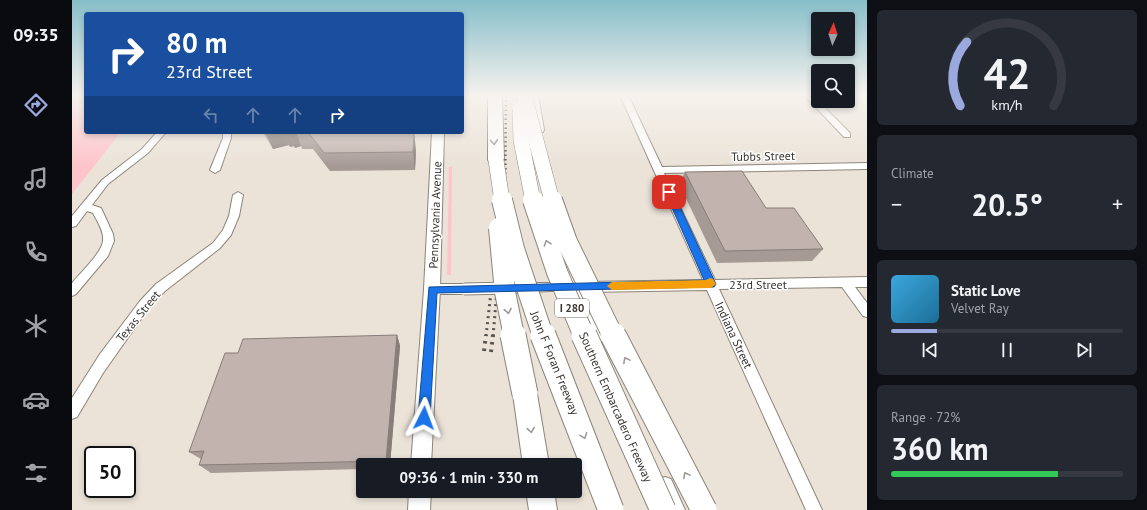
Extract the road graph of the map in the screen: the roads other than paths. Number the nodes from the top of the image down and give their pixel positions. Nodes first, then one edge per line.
1 (494, 119) edge
2 (521, 119) edge
3 (529, 119) edge
4 (531, 119) edge
5 (538, 119) edge
6 (635, 119) edge
7 (831, 119) edge
8 (160, 134) edge
9 (226, 134) edge
10 (438, 134) edge
11 (847, 135) dead end
12 (496, 160) junction
13 (867, 166) edge
14 (215, 170) dead end
15 (659, 170) junction
16 (238, 195) dead end
17 (552, 203) junction
18 (86, 206) junction
19 (72, 223) edge
20 (867, 282) edge
21 (846, 283) junction
22 (711, 284) junction
23 (574, 287) junction
24 (432, 289) junction
25 (72, 291) edge
26 (867, 312) edge
27 (72, 412) edge
28 (422, 458) edge
29 (535, 458) edge
30 (420, 498) edge
31 (541, 498) edge
32 (419, 510) edge
33 (542, 510) edge
34 (611, 510) edge
35 (663, 510) edge
36 (677, 510) edge
37 (704, 510) edge
38 (814, 510) edge

1 -> 12 highway, John F Foran Freeway / I 280
35 -> 2 highway, Southern Embarcadero Freeway / I 280, bridge
37 -> 3 highway, bridge
4 - 17 street
5 - 17 street
6 - 15 street, Indiana Street
7 - 11 street
8 - 18 street
9 - 14 street
10 - 24 main road, Pennsylvania Avenue
12 -> 29 highway, bridge
12 -> 34 highway, John F Foran Freeway / I 280, bridge
13 - 15 street, Tubbs Street
15 - 22 street, Indiana Street
16 - 27 street, Texas Street
17 - 23 street
18 - 19 street
18 - 25 street
20 - 21 street, 23rd Street
21 - 22 street, 23rd Street
21 - 26 street
22 - 23 street, 23rd Street
22 - 38 street, Indiana Street
23 - 24 street, 23rd Street, bridge
23 - 36 street
24 - 28 main road, Pennsylvania Avenue
30 - 32 main road
31 - 33 highway

